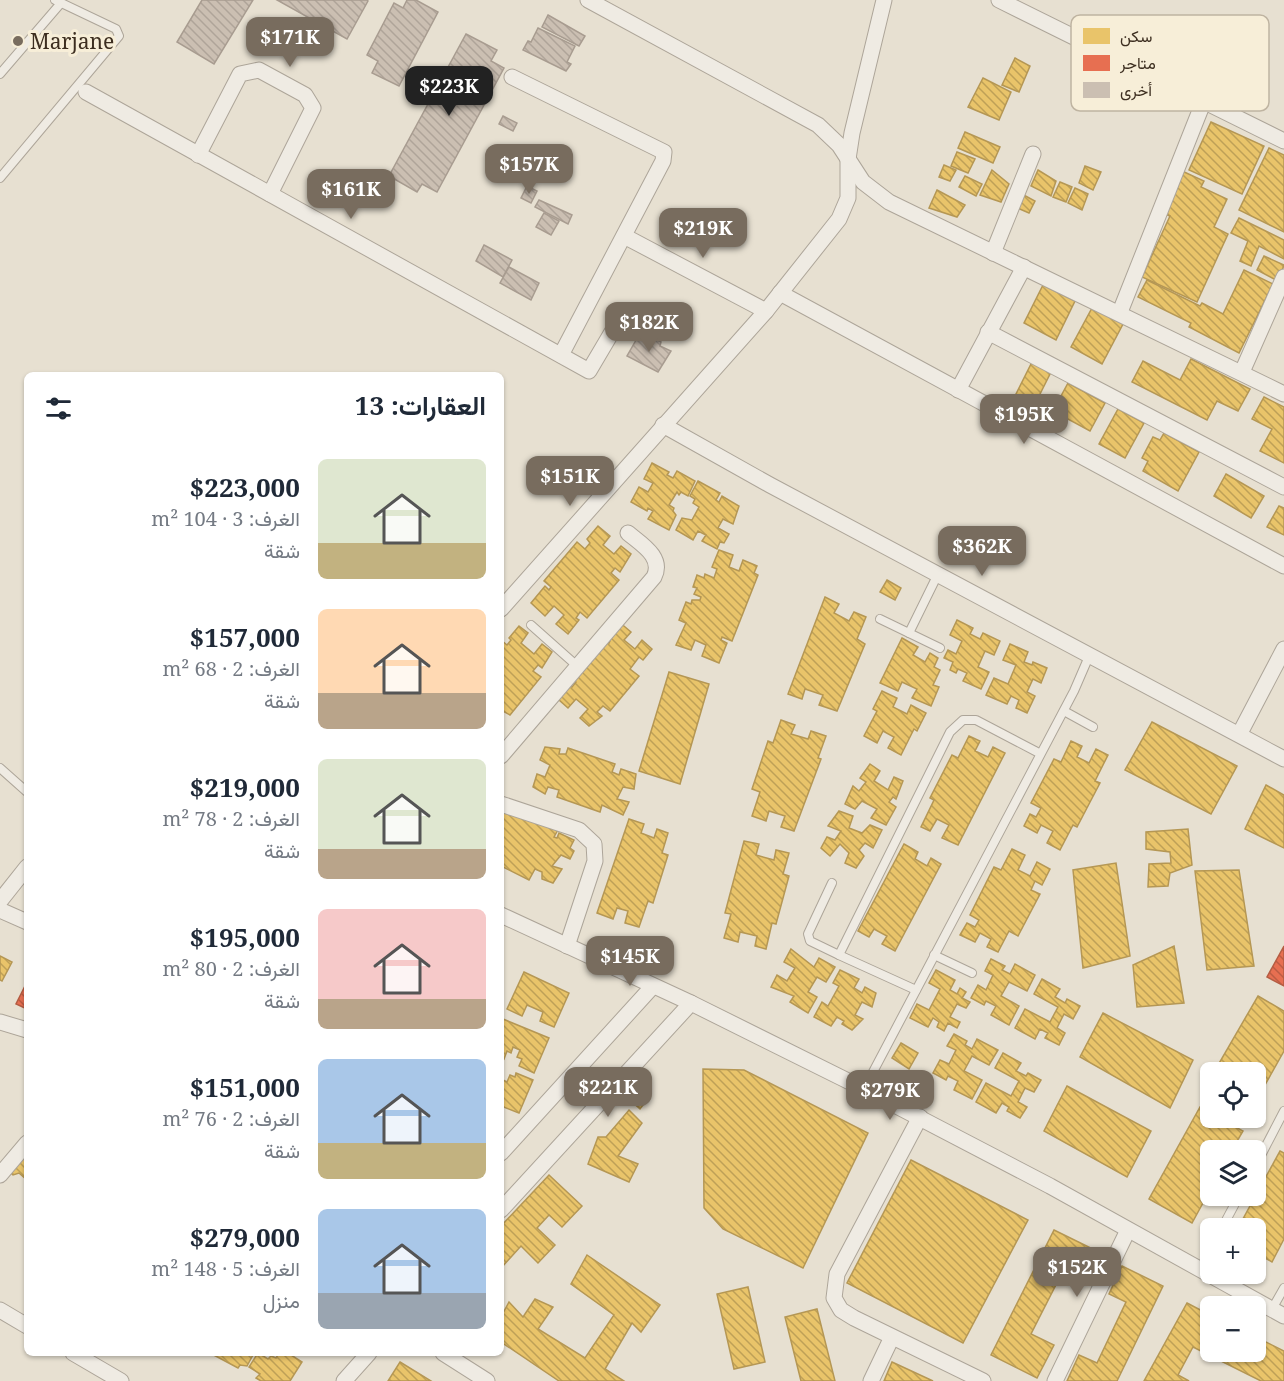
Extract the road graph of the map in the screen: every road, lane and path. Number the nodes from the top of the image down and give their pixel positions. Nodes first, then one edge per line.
1 (588, 0) edge
2 (884, 0) edge
3 (999, 0) edge
4 (58, 1) edge
5 (1071, 36) edge
6 (0, 74) edge
7 (512, 77) dead end
8 (86, 92) dead end
9 (1200, 111) edge
10 (1220, 111) edge
11 (1284, 141) edge
12 (1033, 154) dead end
13 (198, 155) junction
14 (848, 159) junction
15 (0, 178) edge
16 (270, 194) junction
17 (624, 236) junction
18 (993, 253) junction
19 (1024, 267) junction
20 (1284, 277) edge
21 (780, 293) junction
22 (766, 311) junction
23 (1120, 312) junction
24 (988, 332) junction
25 (612, 333) dead end
26 (561, 355) junction
27 (1242, 372) junction
28 (958, 390) junction
29 (1284, 394) edge
30 (663, 425) junction
31 (1284, 487) edge
32 (628, 533) dead end
33 (1284, 566) edge
34 (939, 573) junction
35 (504, 606) edge
36 (880, 619) dead end
37 (531, 625) dead end
38 (909, 633) junction
39 (940, 648) dead end
40 (1284, 649) edge
41 (1090, 654) junction
42 (576, 665) junction
43 (1064, 711) junction
44 (1093, 727) dead end
45 (1239, 733) junction
46 (504, 752) edge
47 (1039, 753) junction
48 (1284, 759) edge
49 (0, 768) edge
50 (24, 789) edge
51 (504, 805) edge
52 (24, 871) edge
53 (832, 883) dead end
54 (0, 901) edge
55 (0, 910) edge
56 (504, 916) edge
57 (24, 921) edge
58 (567, 946) junction
59 (839, 955) junction
60 (934, 955) junction
61 (972, 974) dead end
62 (653, 986) junction
63 (916, 990) junction
64 (691, 1003) junction
65 (0, 1022) edge
66 (24, 1029) edge
67 (864, 1089) junction
68 (1284, 1111) edge
69 (920, 1117) junction
70 (24, 1146) edge
71 (504, 1146) edge
72 (1266, 1146) edge
73 (0, 1174) edge
74 (504, 1207) edge
75 (1128, 1230) junction
76 (1200, 1270) edge
77 (1225, 1284) edge
78 (1284, 1288) edge
79 (0, 1310) edge
80 (1278, 1313) edge
81 (24, 1324) edge
82 (892, 1337) junction
83 (78, 1356) edge
84 (366, 1356) edge
85 (448, 1356) edge
86 (121, 1381) edge
87 (344, 1381) edge
88 (487, 1381) edge
89 (871, 1381) edge
90 (983, 1381) edge
91 (1055, 1381) edge

1 - 14 street
2 - 14 street
3 - 5 street
4 - 6 lane
4 - 15 lane
7 - 17 street
8 - 13 street
9 - 23 street
10 - 11 street
12 - 18 street
13 - 16 street
13 - 16 street
14 - 18 street
14 - 21 street
16 - 26 street
17 - 22 street
17 - 26 street
18 - 19 street
19 - 23 street
19 - 24 street
20 - 27 street
21 - 22 street
21 - 28 street
22 - 30 street
23 - 27 street
24 - 28 street
24 - 31 street
25 - 26 street
27 - 29 street
28 - 33 street
30 - 34 street
30 - 35 street
32 - 42 street
34 - 38 lane
34 - 41 street
36 - 38 lane
37 - 42 lane
38 - 39 lane
40 - 45 street
41 - 43 lane
41 - 45 street
42 - 46 street
43 - 44 lane
43 - 47 lane
45 - 48 street
47 - 59 lane
47 - 60 lane
49 - 50 lane
51 - 58 street
52 - 54 street
53 - 59 lane
55 - 57 street
56 - 58 street
58 - 62 street
59 - 63 lane
60 - 61 lane
60 - 63 lane
62 - 64 street
62 - 71 street
63 - 67 lane
64 - 67 street
64 - 74 street
65 - 66 street
67 - 69 street
68 - 72 lane
69 - 75 street
69 - 82 street
70 - 73 street
75 - 76 street
75 - 91 street
77 - 80 street
78 - 80 lane
79 - 81 street
82 - 89 street
82 - 90 street
83 - 86 street
84 - 87 street
85 - 88 street

